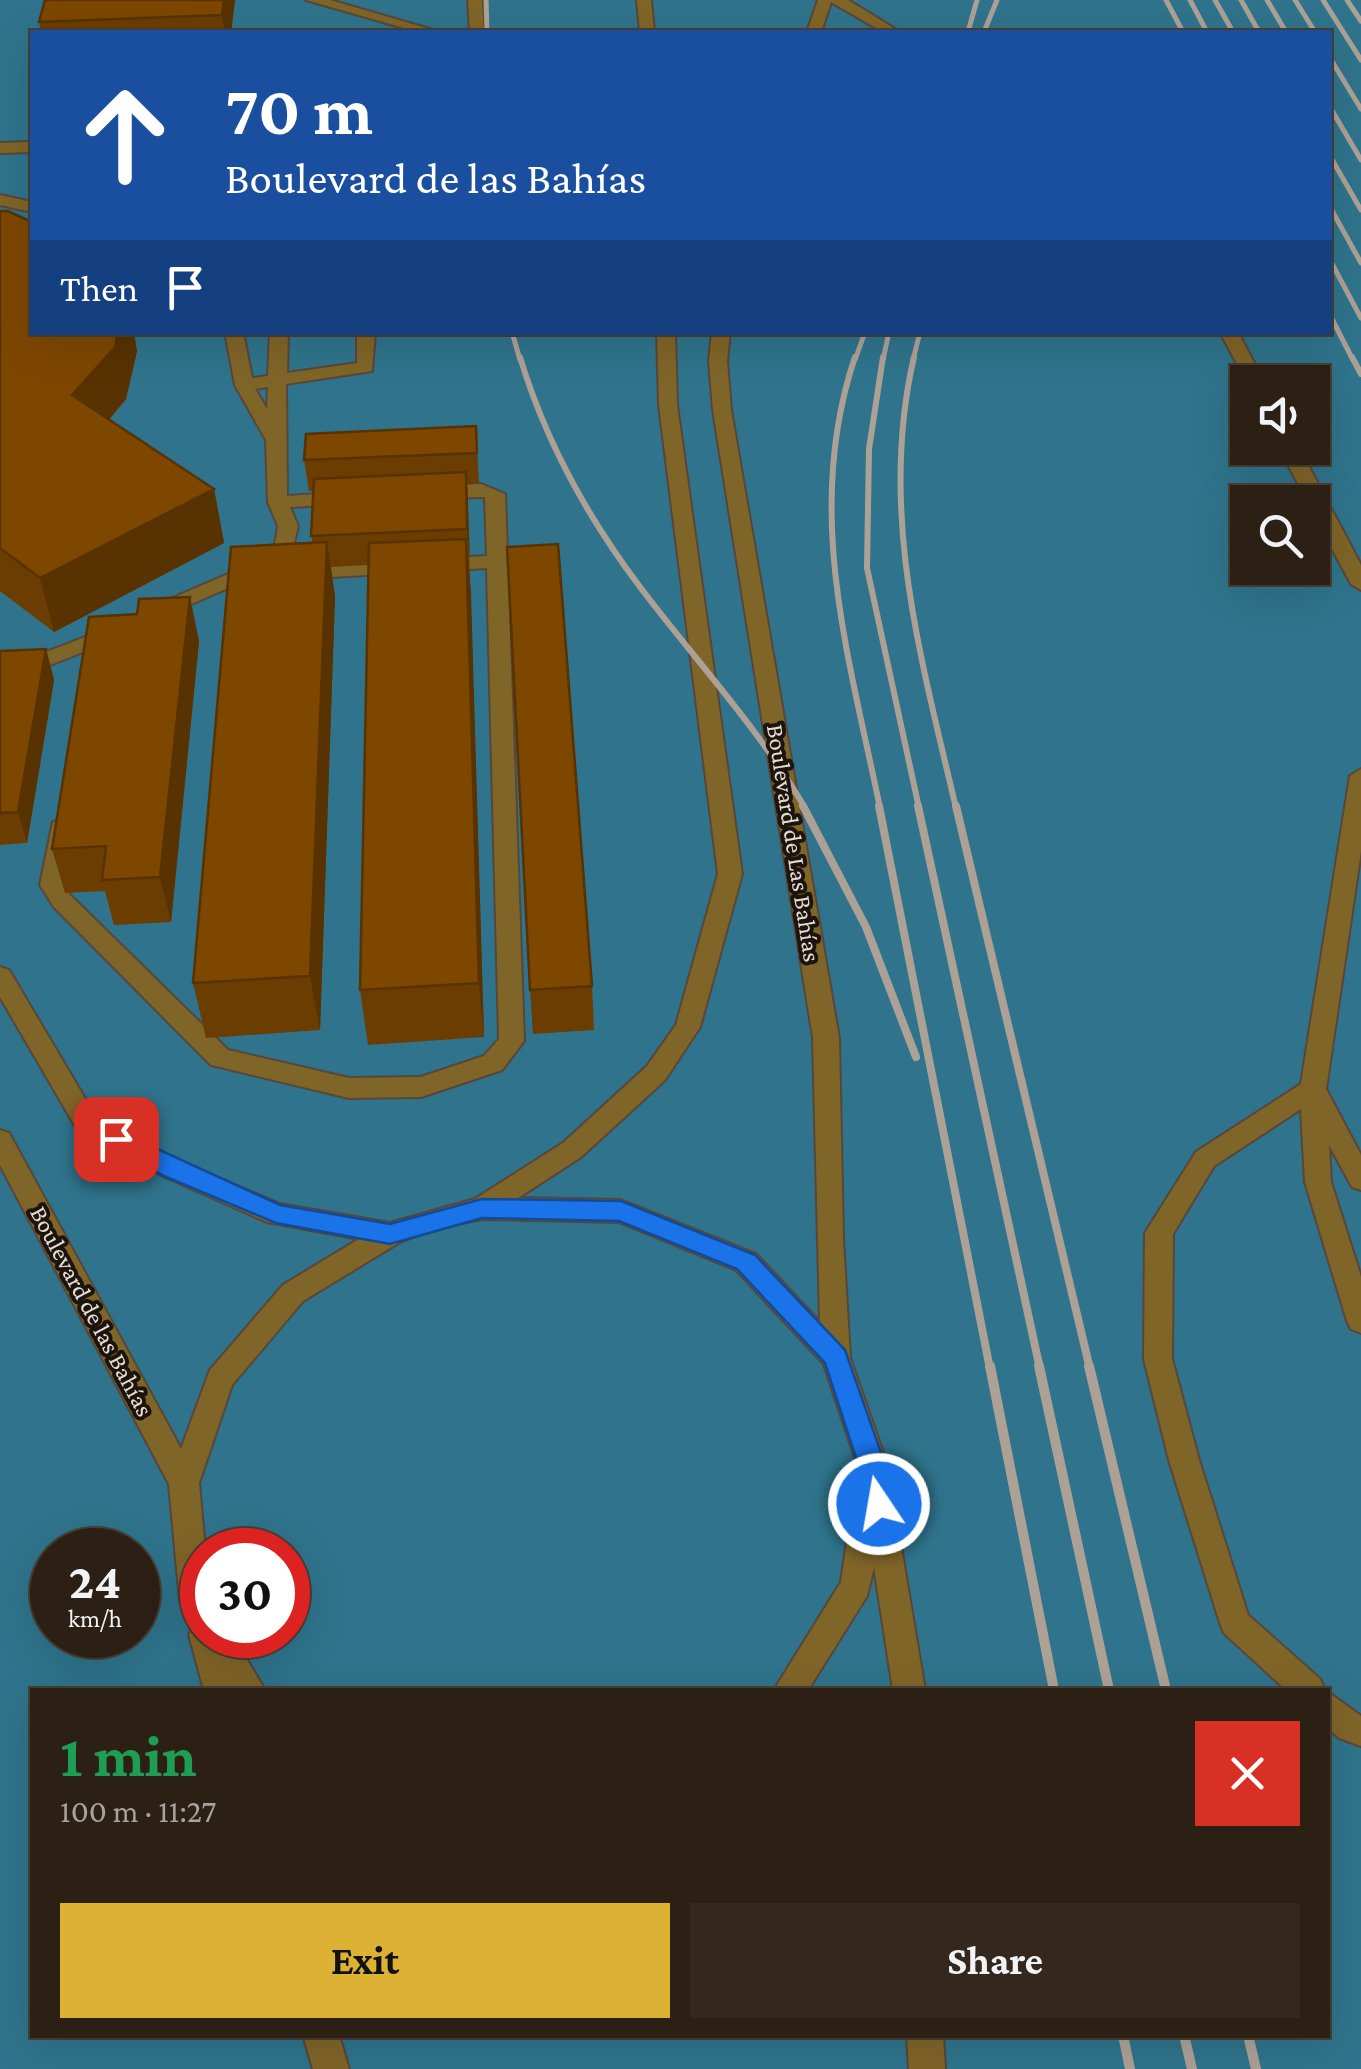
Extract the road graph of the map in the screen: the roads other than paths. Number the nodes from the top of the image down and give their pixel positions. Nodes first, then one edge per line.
1 (312, 0) edge
2 (475, 0) edge
3 (644, 0) edge
4 (824, 0) edge
5 (837, 0) edge
6 (426, 30) edge
7 (477, 30) edge
8 (647, 30) edge
9 (815, 30) edge
10 (890, 30) edge
11 (30, 146) edge
12 (0, 148) edge
13 (0, 200) edge
14 (30, 207) edge
15 (235, 335) edge
16 (279, 335) edge
17 (366, 335) edge
18 (666, 335) edge
19 (722, 335) edge
20 (1231, 335) edge
21 (1247, 365) edge
22 (279, 382) junction
23 (244, 385) junction
24 (274, 440) junction
25 (1299, 465) edge
26 (407, 494) edge
27 (370, 496) edge
28 (278, 502) junction
29 (495, 562) junction
30 (242, 575) junction
31 (1361, 584) edge
32 (0, 678) edge
33 (1361, 776) edge
34 (66, 802) edge
35 (0, 976) edge
36 (1313, 1089) junction
37 (0, 1140) edge
38 (1361, 1180) edge
39 (482, 1208) junction
40 (390, 1234) junction
41 (1361, 1321) edge
42 (836, 1358) junction
43 (873, 1467) junction
44 (184, 1483) junction
45 (190, 1528) edge
46 (211, 1658) edge
47 (229, 1658) edge
48 (219, 1688) edge
49 (248, 1688) edge
50 (791, 1688) edge
51 (910, 1688) edge
52 (1307, 1688) edge
53 (1330, 1709) edge
54 (1361, 1730) edge
55 (322, 2038) edge
56 (925, 2038) edge
57 (330, 2069) edge
58 (926, 2069) edge

1 - 6 street
2 - 7 street
3 - 8 street
4 - 9 street
5 - 10 street
11 - 12 street
13 - 14 street
15 - 23 street
16 - 22 street
17 - 22 street
18 - 39 street
19 - 42 street, Boulevard de Las Bahías
20 - 21 street
22 - 23 street
22 - 24 street
23 - 24 street
24 - 28 street
25 - 31 street
26 - 29 street
27 - 28 street
28 - 30 street
29 - 30 street
29 - 34 street
30 - 32 street
33 - 36 street
35 - 40 street
36 - 38 street
36 - 41 street
36 - 52 street
37 - 44 street, Boulevard de las Bahías
39 - 40 street
39 - 42 street
40 - 44 street
42 - 43 street
43 - 50 street
43 - 51 street
44 - 45 street
46 - 48 street
47 - 49 street
53 - 54 street
55 - 57 street
56 - 58 street

